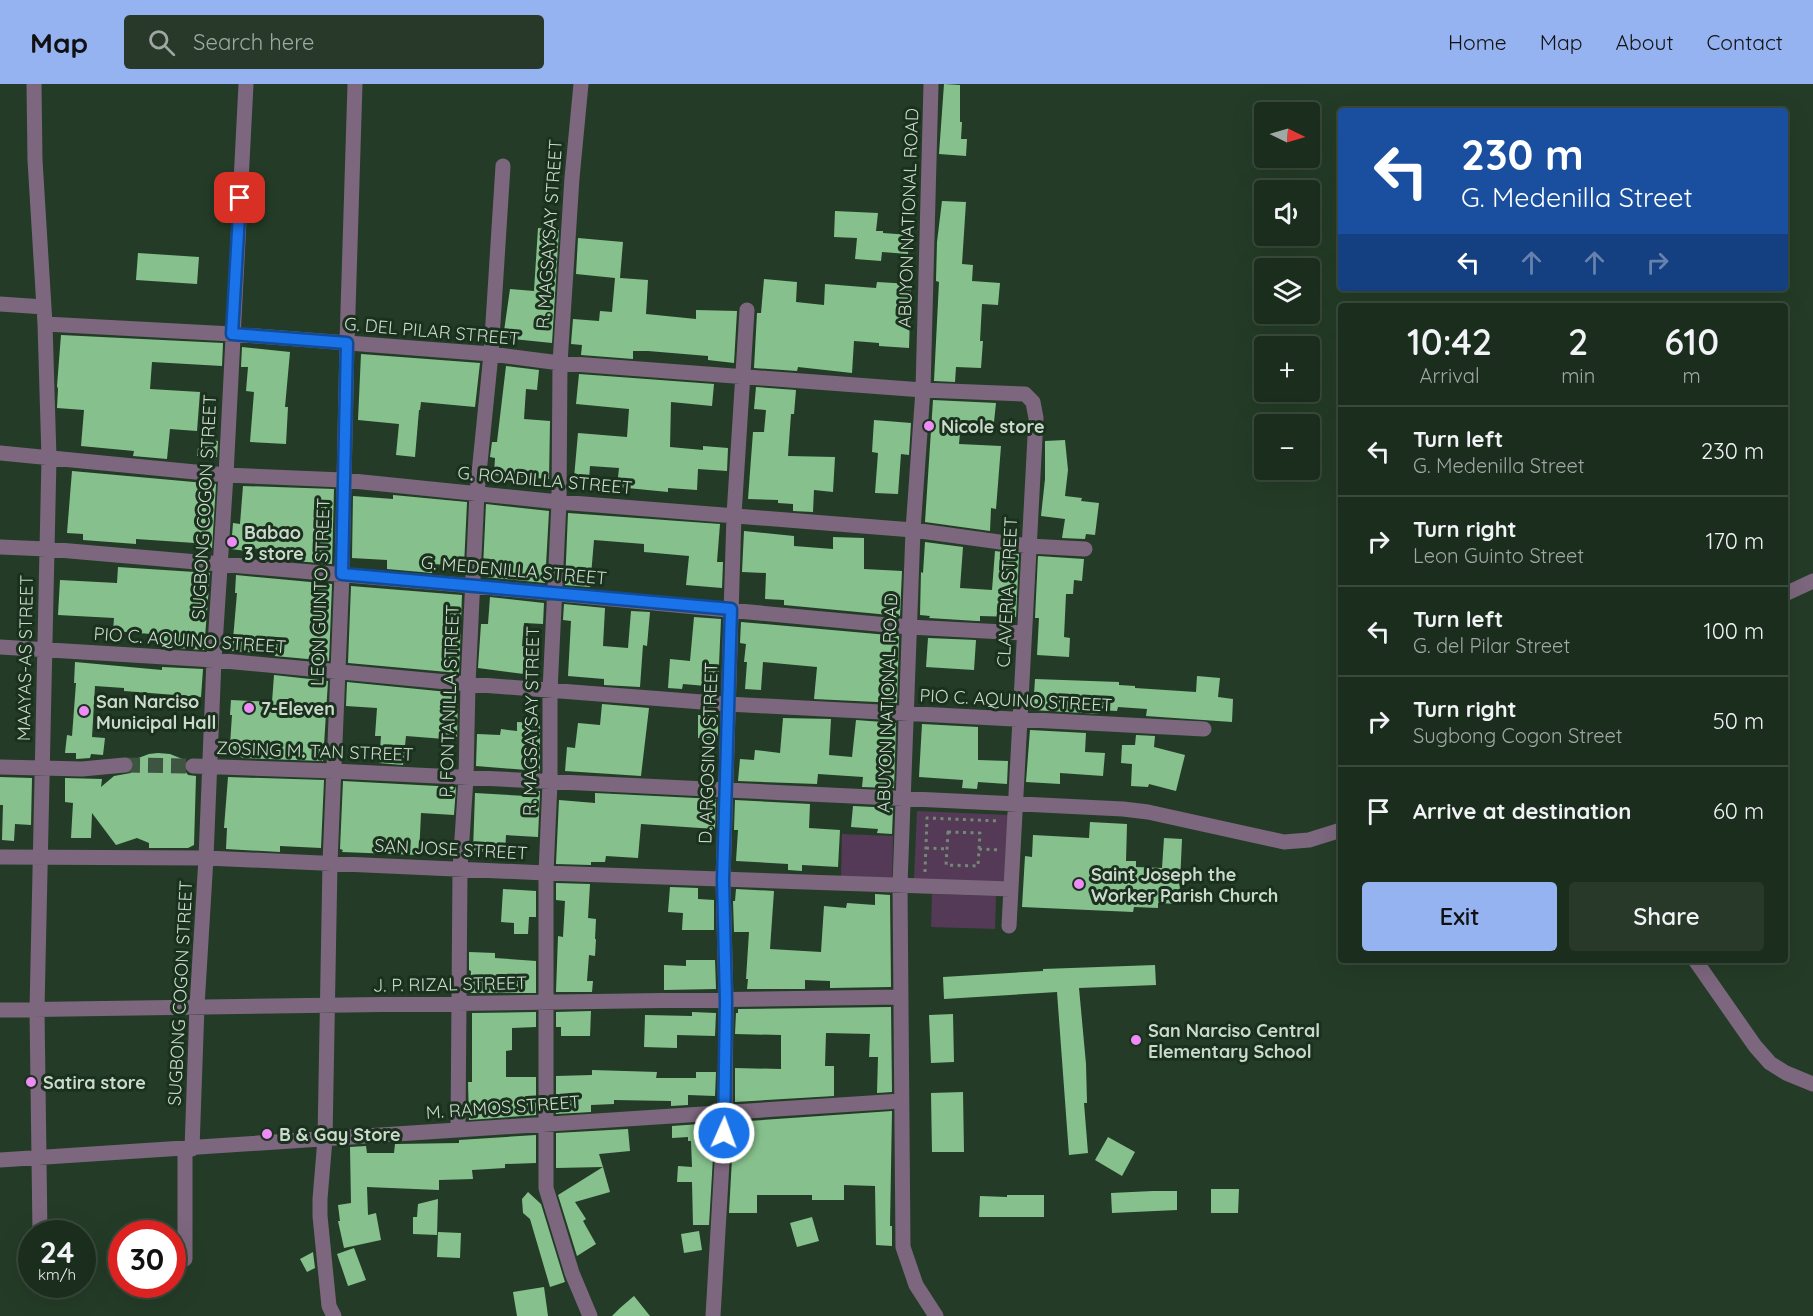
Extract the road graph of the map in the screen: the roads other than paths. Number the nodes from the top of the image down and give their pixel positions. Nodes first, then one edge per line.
1 (34, 84) edge
2 (246, 84) edge
3 (355, 84) edge
4 (581, 84) edge
5 (931, 84) edge
6 (503, 166) dead end
7 (0, 304) edge
8 (44, 307) junction
9 (747, 310) dead end
10 (45, 324) junction
11 (232, 334) junction
12 (347, 343) junction
13 (492, 354) junction
14 (560, 363) junction
15 (742, 376) junction
16 (923, 390) junction
17 (1036, 418) joint
18 (0, 453) edge
19 (49, 458) junction
20 (226, 475) junction
21 (343, 480) junction
22 (477, 493) junction
23 (559, 502) junction
24 (734, 515) junction
25 (913, 530) junction
26 (1029, 546) junction
27 (0, 547) edge
28 (46, 549) junction
29 (1085, 549) dead end
30 (220, 565) junction
31 (342, 574) junction
32 (1813, 581) edge
33 (473, 586) junction
34 (1788, 593) edge
35 (554, 594) junction
36 (731, 609) junction
37 (909, 627) junction
38 (1024, 633) junction
39 (0, 647) edge
40 (44, 650) junction
41 (214, 660) junction
42 (338, 671) junction
43 (468, 684) junction
44 (550, 690) junction
45 (728, 704) junction
46 (906, 713) junction
47 (1020, 720) junction
48 (1204, 729) dead end
49 (125, 765) tunnel mouth
50 (193, 766) tunnel mouth
51 (209, 766) junction
52 (0, 767) edge
53 (42, 768) junction
54 (333, 771) junction
55 (465, 778) junction
56 (550, 782) junction
57 (727, 790) junction
58 (903, 798) junction
59 (1017, 804) junction
60 (1338, 831) edge
61 (42, 856) junction
62 (0, 857) edge
63 (206, 858) junction
64 (330, 863) junction
65 (460, 869) junction
66 (546, 873) junction
67 (723, 880) junction
68 (900, 885) junction
69 (1011, 889) junction
70 (1010, 926) dead end
71 (1697, 963) edge
72 (901, 997) junction
73 (726, 1001) junction
74 (460, 1002) junction
75 (546, 1002) junction
76 (326, 1005) junction
77 (197, 1006) junction
78 (0, 1010) edge
79 (37, 1010) junction
80 (1813, 1084) edge
81 (902, 1101) junction
82 (725, 1111) junction
83 (546, 1123) junction
84 (458, 1130) junction
85 (325, 1139) junction
86 (189, 1149) junction
87 (38, 1159) junction
88 (0, 1160) edge
89 (40, 1220) edge
90 (186, 1232) edge
91 (334, 1316) edge
92 (590, 1316) edge
93 (713, 1316) edge
94 (936, 1316) edge

1 - 8 street, MAAYAS-AS STREET
2 - 11 street, SUGBONG COGON STREET
3 - 12 street, LEON GUINTO STREET
4 - 14 street, R. MAGSAYSAY STREET
5 - 16 street, ABUYON NATIONAL ROAD
6 - 13 street, P. FONTANILLA STREET
7 - 8 street
8 - 10 street, MAAYAS-AS STREET
9 - 15 street, D. ARGOSINO STREET
10 - 11 street, G. DEL PILAR STREET
10 - 19 street, MAAYAS-AS STREET
11 - 12 street, G. DEL PILAR STREET
11 - 20 street, SUGBONG COGON STREET
12 - 13 street, G. DEL PILAR STREET
12 - 21 street, LEON GUINTO STREET
13 - 14 street, G. DEL PILAR STREET
13 - 22 street, P. FONTANILLA STREET
14 - 15 street, G. DEL PILAR STREET
14 - 23 street, R. MAGSAYSAY STREET
15 - 16 street, G. DEL PILAR STREET
15 - 24 street, D. ARGOSINO STREET
16 - 17 street, G. DEL PILAR STREET
16 - 25 street, ABUYON NATIONAL ROAD
17 - 26 street, CLAVERIA STREET
18 - 19 street, G. ROADILLA STREET
19 - 20 street, G. ROADILLA STREET
19 - 28 street, MAAYAS-AS STREET
20 - 21 street, G. ROADILLA STREET
20 - 30 street, SUGBONG COGON STREET
21 - 22 street, G. ROADILLA STREET
21 - 31 street, LEON GUINTO STREET
22 - 23 street, G. ROADILLA STREET
22 - 33 street, P. FONTANILLA STREET
23 - 24 street, G. ROADILLA STREET
23 - 35 street, R. MAGSAYSAY STREET
24 - 25 street, G. ROADILLA STREET
24 - 36 street, D. ARGOSINO STREET
25 - 26 street, G. ROADILLA STREET
25 - 37 street, ABUYON NATIONAL ROAD
26 - 29 street, G. ROADILLA STREET
26 - 38 street, CLAVERIA STREET
27 - 28 street, G. MEDENILLA STREET
28 - 30 street, G. MEDENILLA STREET
28 - 40 street, MAAYAS-AS STREET
30 - 31 street, G. MEDENILLA STREET
30 - 41 street, SUGBONG COGON STREET
31 - 33 street, G. MEDENILLA STREET
31 - 42 street, LEON GUINTO STREET
32 - 34 street
33 - 35 street, G. MEDENILLA STREET
33 - 43 street, P. FONTANILLA STREET
35 - 36 street, G. MEDENILLA STREET
35 - 44 street, R. MAGSAYSAY STREET
36 - 37 street, G. MEDENILLA STREET
36 - 45 street, D. ARGOSINO STREET
37 - 38 street, G. MEDENILLA STREET
37 - 46 street, ABUYON NATIONAL ROAD
38 - 47 street, CLAVERIA STREET
39 - 40 street, PIO C. AQUINO STREET
40 - 41 street, PIO C. AQUINO STREET
40 - 53 street, MAAYAS-AS STREET
41 - 42 street, PIO C. AQUINO STREET
41 - 51 street, SUGBONG COGON STREET
42 - 43 street, PIO C. AQUINO STREET
42 - 54 street, LEON GUINTO STREET
43 - 44 street, PIO C. AQUINO STREET
43 - 55 street, P. FONTANILLA STREET
44 - 45 street, PIO C. AQUINO STREET
44 - 56 street, R. MAGSAYSAY STREET
45 - 46 street, PIO C. AQUINO STREET
45 - 57 street, D. ARGOSINO STREET
46 - 47 street, PIO C. AQUINO STREET
46 - 58 street, ABUYON NATIONAL ROAD
47 - 48 street, PIO C. AQUINO STREET
47 - 59 street, CLAVERIA STREET
49 - 53 street
50 - 51 street, ZOSING M. TAN STREET
51 - 54 street, ZOSING M. TAN STREET
51 - 63 street, SUGBONG COGON STREET
52 - 53 street
53 - 61 street, MAAYAS-AS STREET
54 - 55 street, ZOSING M. TAN STREET
54 - 64 street, LEON GUINTO STREET
55 - 56 street, ZOSING M. TAN STREET
55 - 65 street, P. FONTANILLA STREET
56 - 57 street, ZOSING M. TAN STREET
56 - 66 street, R. MAGSAYSAY STREET
57 - 58 street, ZOSING M. TAN STREET
57 - 67 street, D. ARGOSINO STREET
58 - 59 street, ZOSING M. TAN STREET
58 - 68 street, ABUYON NATIONAL ROAD
59 - 60 street, ZOSING M. TAN STREET
59 - 69 street, CLAVERIA STREET
61 - 62 street, SAN JOSE STREET
61 - 63 street, SAN JOSE STREET
61 - 79 street, MAAYAS-AS STREET
63 - 64 street, SAN JOSE STREET
63 - 77 street, SUGBONG COGON STREET
64 - 65 street, SAN JOSE STREET
64 - 76 street, LEON GUINTO STREET
65 - 66 street, SAN JOSE STREET
65 - 74 street, P. FONTANILLA STREET
66 - 67 street, SAN JOSE STREET
66 - 75 street, R. MAGSAYSAY STREET
67 - 68 street, SAN JOSE STREET
67 - 73 street, D. ARGOSINO STREET
68 - 69 street, SAN JOSE STREET
68 - 72 street, ABUYON NATIONAL ROAD
69 - 70 street, CLAVERIA STREET
71 - 80 street
72 - 73 street, J. P. RIZAL STREET
72 - 81 street, ABUYON NATIONAL ROAD
73 - 75 street, J. P. RIZAL STREET
73 - 82 street, D. ARGOSINO STREET
74 - 75 street, J. P. RIZAL STREET
74 - 76 street, J. P. RIZAL STREET
74 - 84 street, P. FONTANILLA STREET
75 - 83 street, R. MAGSAYSAY STREET
76 - 77 street, J. P. RIZAL STREET
76 - 85 street, LEON GUINTO STREET
77 - 79 street, J. P. RIZAL STREET
77 - 86 street, SUGBONG COGON STREET
78 - 79 street, J. P. RIZAL STREET
79 - 87 street, MAAYAS-AS STREET
81 - 82 street, M. RAMOS STREET
81 - 94 street, ABUYON NATIONAL ROAD
82 - 83 street, M. RAMOS STREET
82 - 93 street, D. ARGOSINO STREET
83 - 84 street, M. RAMOS STREET
83 - 92 street, R. MAGSAYSAY STREET
84 - 85 street, M. RAMOS STREET
85 - 86 street, M. RAMOS STREET
85 - 91 street, LEON GUINTO STREET
86 - 87 street, M. RAMOS STREET
86 - 90 street, SUGBONG COGON STREET
87 - 88 street, M. RAMOS STREET
87 - 89 street, MAAYAS-AS STREET

